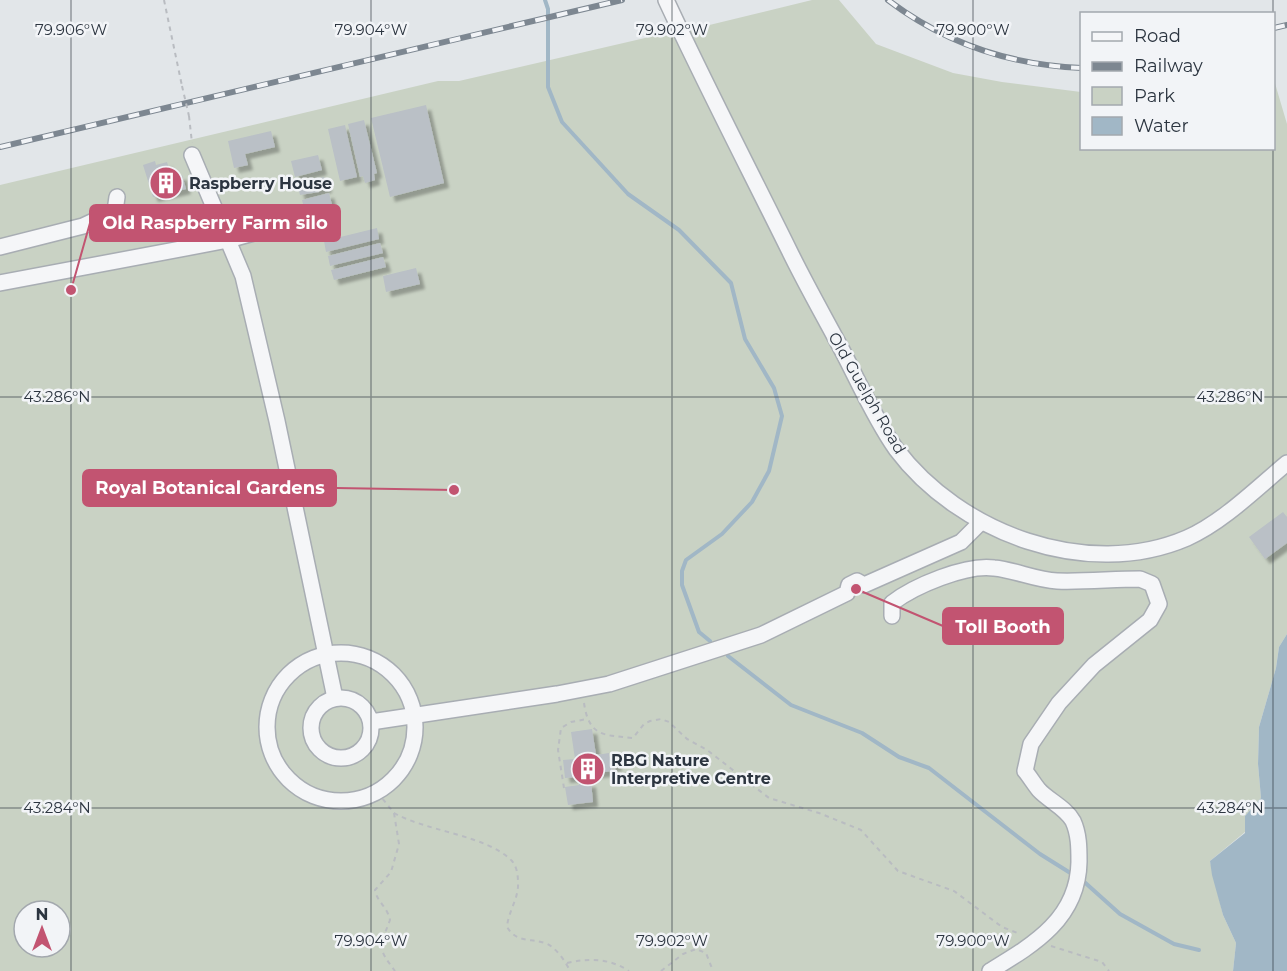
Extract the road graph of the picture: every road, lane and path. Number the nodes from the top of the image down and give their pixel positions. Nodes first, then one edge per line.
1 (164, 0) edge
2 (666, 0) edge
3 (192, 155) joint
4 (117, 197) dead end
5 (268, 229) dead end
6 (228, 240) junction
7 (0, 247) edge
8 (0, 283) edge
9 (1287, 463) edge
10 (981, 522) junction
11 (892, 616) dead end
12 (325, 654) junction
13 (581, 689) junction
14 (335, 698) junction
15 (415, 716) junction
16 (586, 719) junction
17 (371, 722) junction
18 (564, 788) dead end
19 (377, 792) junction
20 (394, 813) junction
21 (1037, 941) junction
22 (567, 963) junction
23 (395, 971) edge
24 (570, 971) edge
25 (629, 971) edge
26 (661, 971) edge
27 (712, 971) edge
28 (990, 971) edge
29 (1109, 971) edge

1 - 3 path, bridge
2 - 10 street, Old Guelph Road
3 - 6 street
4 - 7 street
5 - 6 street
6 - 8 street
6 - 12 street
9 - 10 street, Old Guelph Road
10 - 13 street
11 - 21 street
12 - 14 street
12 - 15 street
12 - 19 street
13 - 15 street
13 - 16 path
14 - 17 street
14 - 17 street
15 - 17 street
15 - 19 street
16 - 18 path
16 - 21 path
19 - 20 path
20 - 22 path
20 - 23 path
21 - 28 street
21 - 29 path
22 - 24 path
22 - 25 path
26 - 27 path

